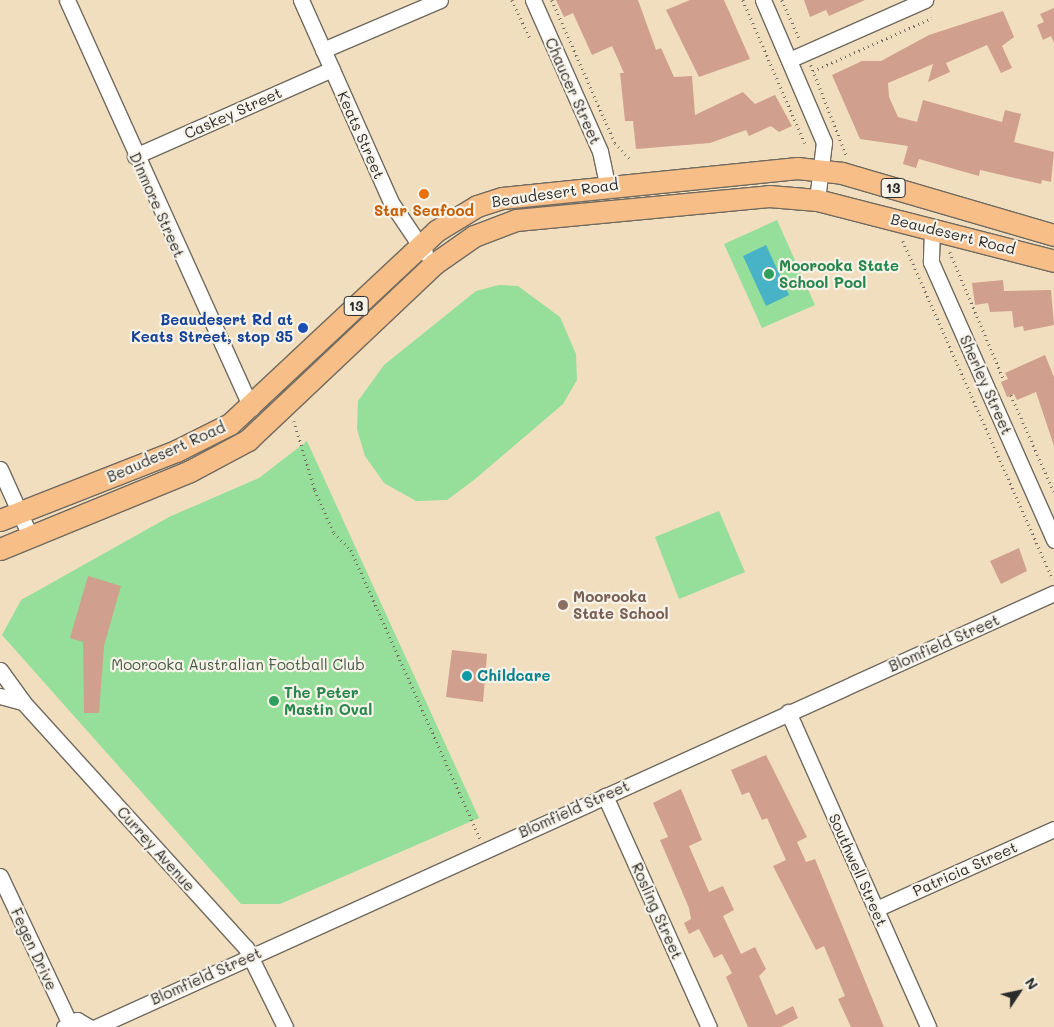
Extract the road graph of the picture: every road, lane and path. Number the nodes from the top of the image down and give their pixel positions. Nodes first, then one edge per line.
1 (67, 0) edge
2 (301, 0) edge
3 (440, 0) edge
4 (512, 0) edge
5 (533, 0) edge
6 (552, 0) edge
7 (743, 0) edge
8 (763, 0) edge
9 (782, 0) edge
10 (926, 0) edge
11 (932, 18) dead end
12 (530, 38) dead end
13 (800, 42) dead end
14 (324, 50) junction
15 (789, 60) junction
16 (810, 64) dead end
17 (332, 69) junction
18 (814, 71) junction
19 (805, 142) dead end
20 (135, 156) junction
21 (629, 158) dead end
22 (847, 158) dead end
23 (824, 170) junction
24 (607, 184) junction
25 (817, 200) junction
26 (932, 229) junction
27 (1054, 235) edge
28 (903, 241) dead end
29 (419, 245) junction
30 (950, 252) dead end
31 (1054, 261) edge
32 (434, 264) junction
33 (1004, 380) dead end
34 (1011, 395) dead end
35 (290, 405) junction
36 (251, 408) junction
37 (0, 469) edge
38 (1054, 492) edge
39 (20, 514) junction
40 (0, 520) edge
41 (31, 538) junction
42 (1054, 540) edge
43 (0, 549) edge
44 (1052, 576) dead end
45 (1054, 593) edge
46 (0, 670) edge
47 (0, 696) edge
48 (23, 702) junction
49 (788, 712) junction
50 (605, 796) junction
51 (1054, 829) edge
52 (485, 849) junction
53 (0, 876) edge
54 (876, 909) junction
55 (250, 956) junction
56 (67, 1025) edge
57 (89, 1027) edge
58 (96, 1027) edge
59 (285, 1027) edge
60 (709, 1027) edge
61 (928, 1027) edge

1 - 20 street, Dinmore Street
2 - 14 street, Keats Street
3 - 14 street
4 - 12 path
5 - 24 street, Chaucer Street
6 - 21 path
7 - 19 path
8 - 15 street
9 - 13 path
10 - 15 street
11 - 18 path
14 - 17 street, Keats Street
15 - 23 street
16 - 18 path
17 - 20 street, Caskey Street
17 - 29 street, Keats Street
18 - 22 path
20 - 36 street, Dinmore Street
23 - 24 highway, Beaudesert Road / 13
23 - 25 street
23 - 27 highway, Beaudesert Road / 13
24 - 29 highway, Beaudesert Road / 13
25 - 26 highway, Beaudesert Road / 13
25 - 32 highway, Beaudesert Road / 13
26 - 31 highway, Beaudesert Road / 13
26 - 42 street, Sherley Street
28 - 44 path
29 - 32 street, Keats Street
29 - 36 highway, Beaudesert Road / 13
30 - 33 path
32 - 35 highway, Beaudesert Road / 13
34 - 38 path
35 - 41 highway, Beaudesert Road / 13
35 - 52 path
36 - 39 highway, Beaudesert Road / 13
37 - 39 street
39 - 40 highway, Beaudesert Road / 13
39 - 41 street
41 - 43 highway, Beaudesert Road / 13
45 - 49 street, Blomfield Street
46 - 48 street, Currey Avenue
47 - 48 street
48 - 55 street, Currey Avenue
49 - 50 street, Blomfield Street
49 - 54 street, Southwell Street
50 - 52 street, Blomfield Street
50 - 60 street, Rosling Street
51 - 54 street, Patricia Street
52 - 55 street, Blomfield Street
53 - 56 street, Fegen Drive
54 - 61 street, Southwell Street
55 - 58 street, Blomfield Street
55 - 59 street, Currey Avenue
56 - 57 street

